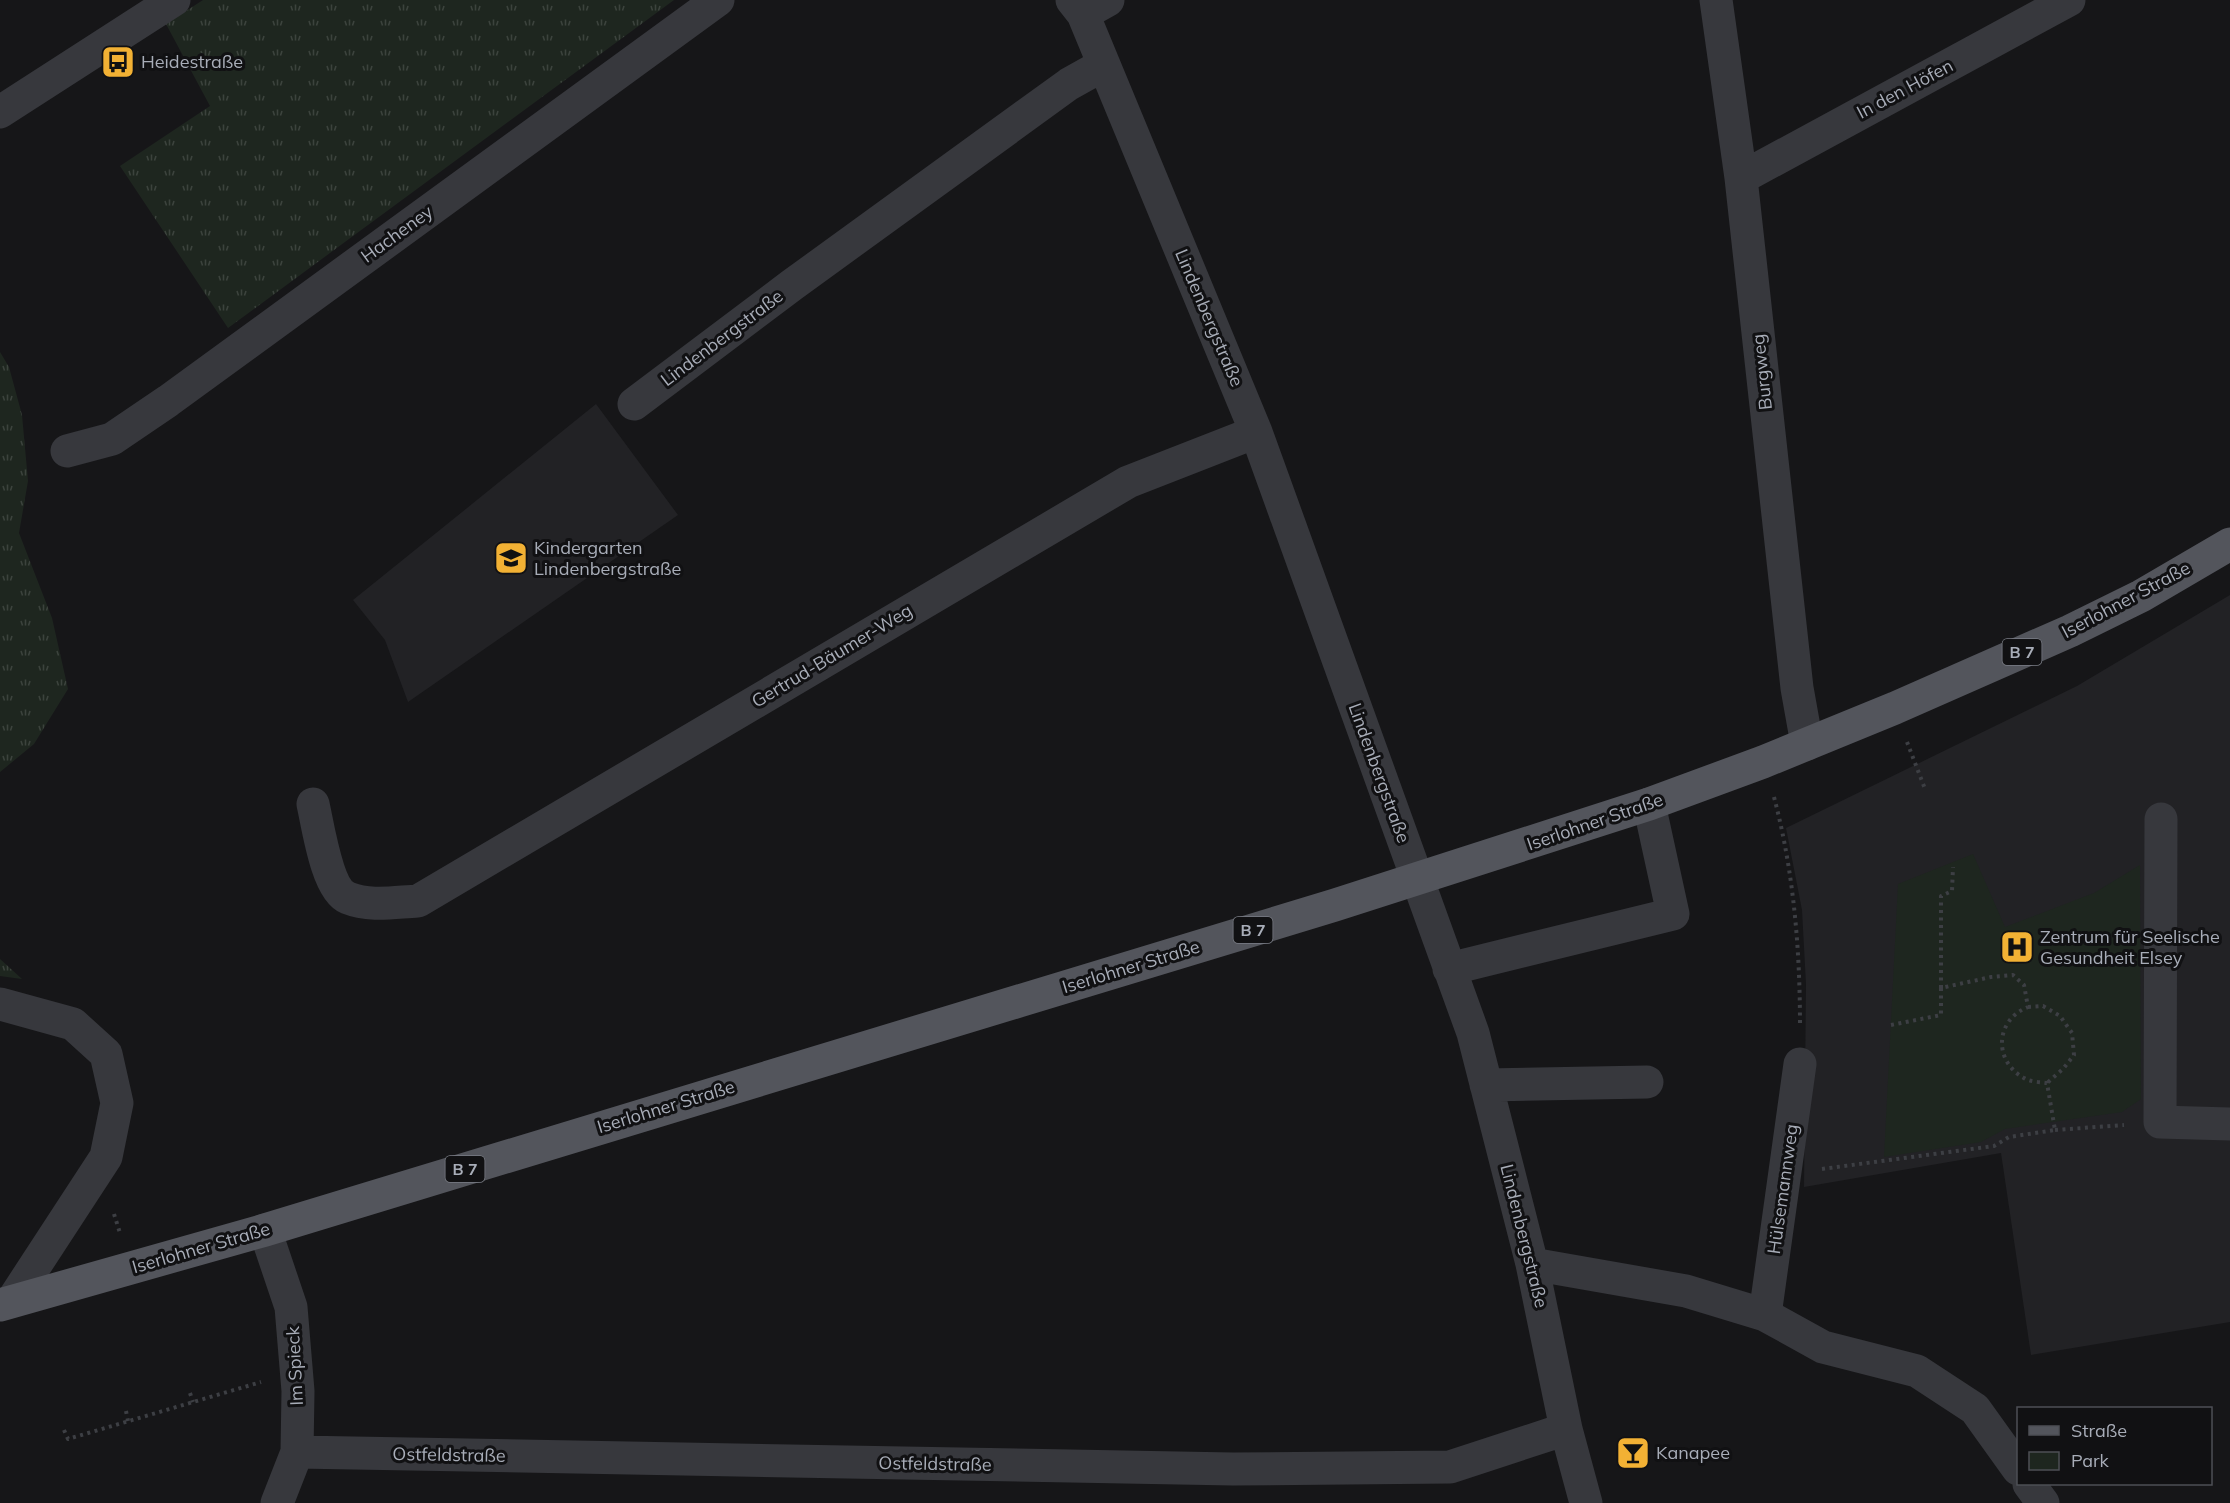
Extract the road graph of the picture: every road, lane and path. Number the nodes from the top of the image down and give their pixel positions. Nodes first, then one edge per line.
1 (174, 0) edge
2 (718, 0) edge
3 (1716, 0) edge
4 (2069, 0) edge
5 (1088, 5) edge
6 (1103, 65) junction
7 (0, 112) edge
8 (1741, 178) junction
9 (634, 404) dead end
10 (1256, 432) junction
11 (67, 451) dead end
12 (2230, 544) edge
13 (1894, 708) junction
14 (1807, 744) junction
15 (1763, 762) junction
16 (1925, 789) dead end
17 (313, 804) dead end
18 (1649, 804) junction
19 (2161, 819) dead end
20 (1953, 867) dead end
21 (1418, 880) junction
22 (1449, 969) junction
23 (1941, 988) junction
24 (0, 1004) edge
25 (2028, 1007) junction
26 (1891, 1025) dead end
27 (1800, 1064) joint
28 (1647, 1082) dead end
29 (2047, 1083) junction
30 (1486, 1085) junction
31 (2160, 1122) junction
32 (2230, 1124) edge
33 (2055, 1130) junction
34 (1785, 1174) junction
35 (114, 1215) dead end
36 (118, 1226) dead end
37 (265, 1230) junction
38 (1532, 1264) junction
39 (6, 1303) edge
40 (1765, 1315) junction
41 (296, 1371) junction
42 (190, 1393) dead end
43 (193, 1402) junction
44 (126, 1412) dead end
45 (128, 1421) junction
46 (1566, 1429) junction
47 (64, 1430) dead end
48 (297, 1452) junction
49 (2017, 1466) edge
50 (2030, 1485) edge
51 (277, 1503) edge
52 (1586, 1503) edge
53 (2043, 1503) edge

1 - 7 street
2 - 11 street, Hacheney
3 - 8 street, Burgweg
4 - 8 street, In den Höfen
5 - 6 street, Lindenbergstraße
6 - 9 street, Lindenbergstraße
6 - 10 street, Lindenbergstraße
8 - 14 street, Burgweg
10 - 17 street, Gertrud-Bäumer-Weg
10 - 21 street, Lindenbergstraße
12 - 13 main road, Iserlohner Straße / B 7
13 - 14 main road, Iserlohner Straße / B 7
13 - 16 path
14 - 15 main road, Iserlohner Straße / B 7
15 - 18 main road, Iserlohner Straße / B 7
15 - 27 path
18 - 21 main road, Iserlohner Straße / B 7
18 - 22 street
19 - 31 street
20 - 23 path
21 - 22 street, Lindenbergstraße
21 - 37 main road, Iserlohner Straße / B 7
22 - 30 street, Lindenbergstraße
23 - 25 path
23 - 26 path
24 - 39 street
25 - 29 path
25 - 29 path
27 - 34 street, Hülsemannweg
28 - 30 street
29 - 33 path
30 - 38 street, Lindenbergstraße
31 - 32 street
31 - 33 path
33 - 34 path
34 - 40 street, Hülsemannweg
35 - 36 path
37 - 39 main road, Iserlohner Straße / B 7
37 - 41 street, Im Spieck
38 - 40 street
38 - 46 street, Lindenbergstraße
40 - 49 street
41 - 43 path
41 - 48 street, Im Spieck
42 - 43 path
43 - 45 path
44 - 45 path
45 - 47 path
46 - 48 street, Ostfeldstraße
46 - 52 street, Lindenbergstraße
48 - 51 street, Im Spieck
50 - 53 street

